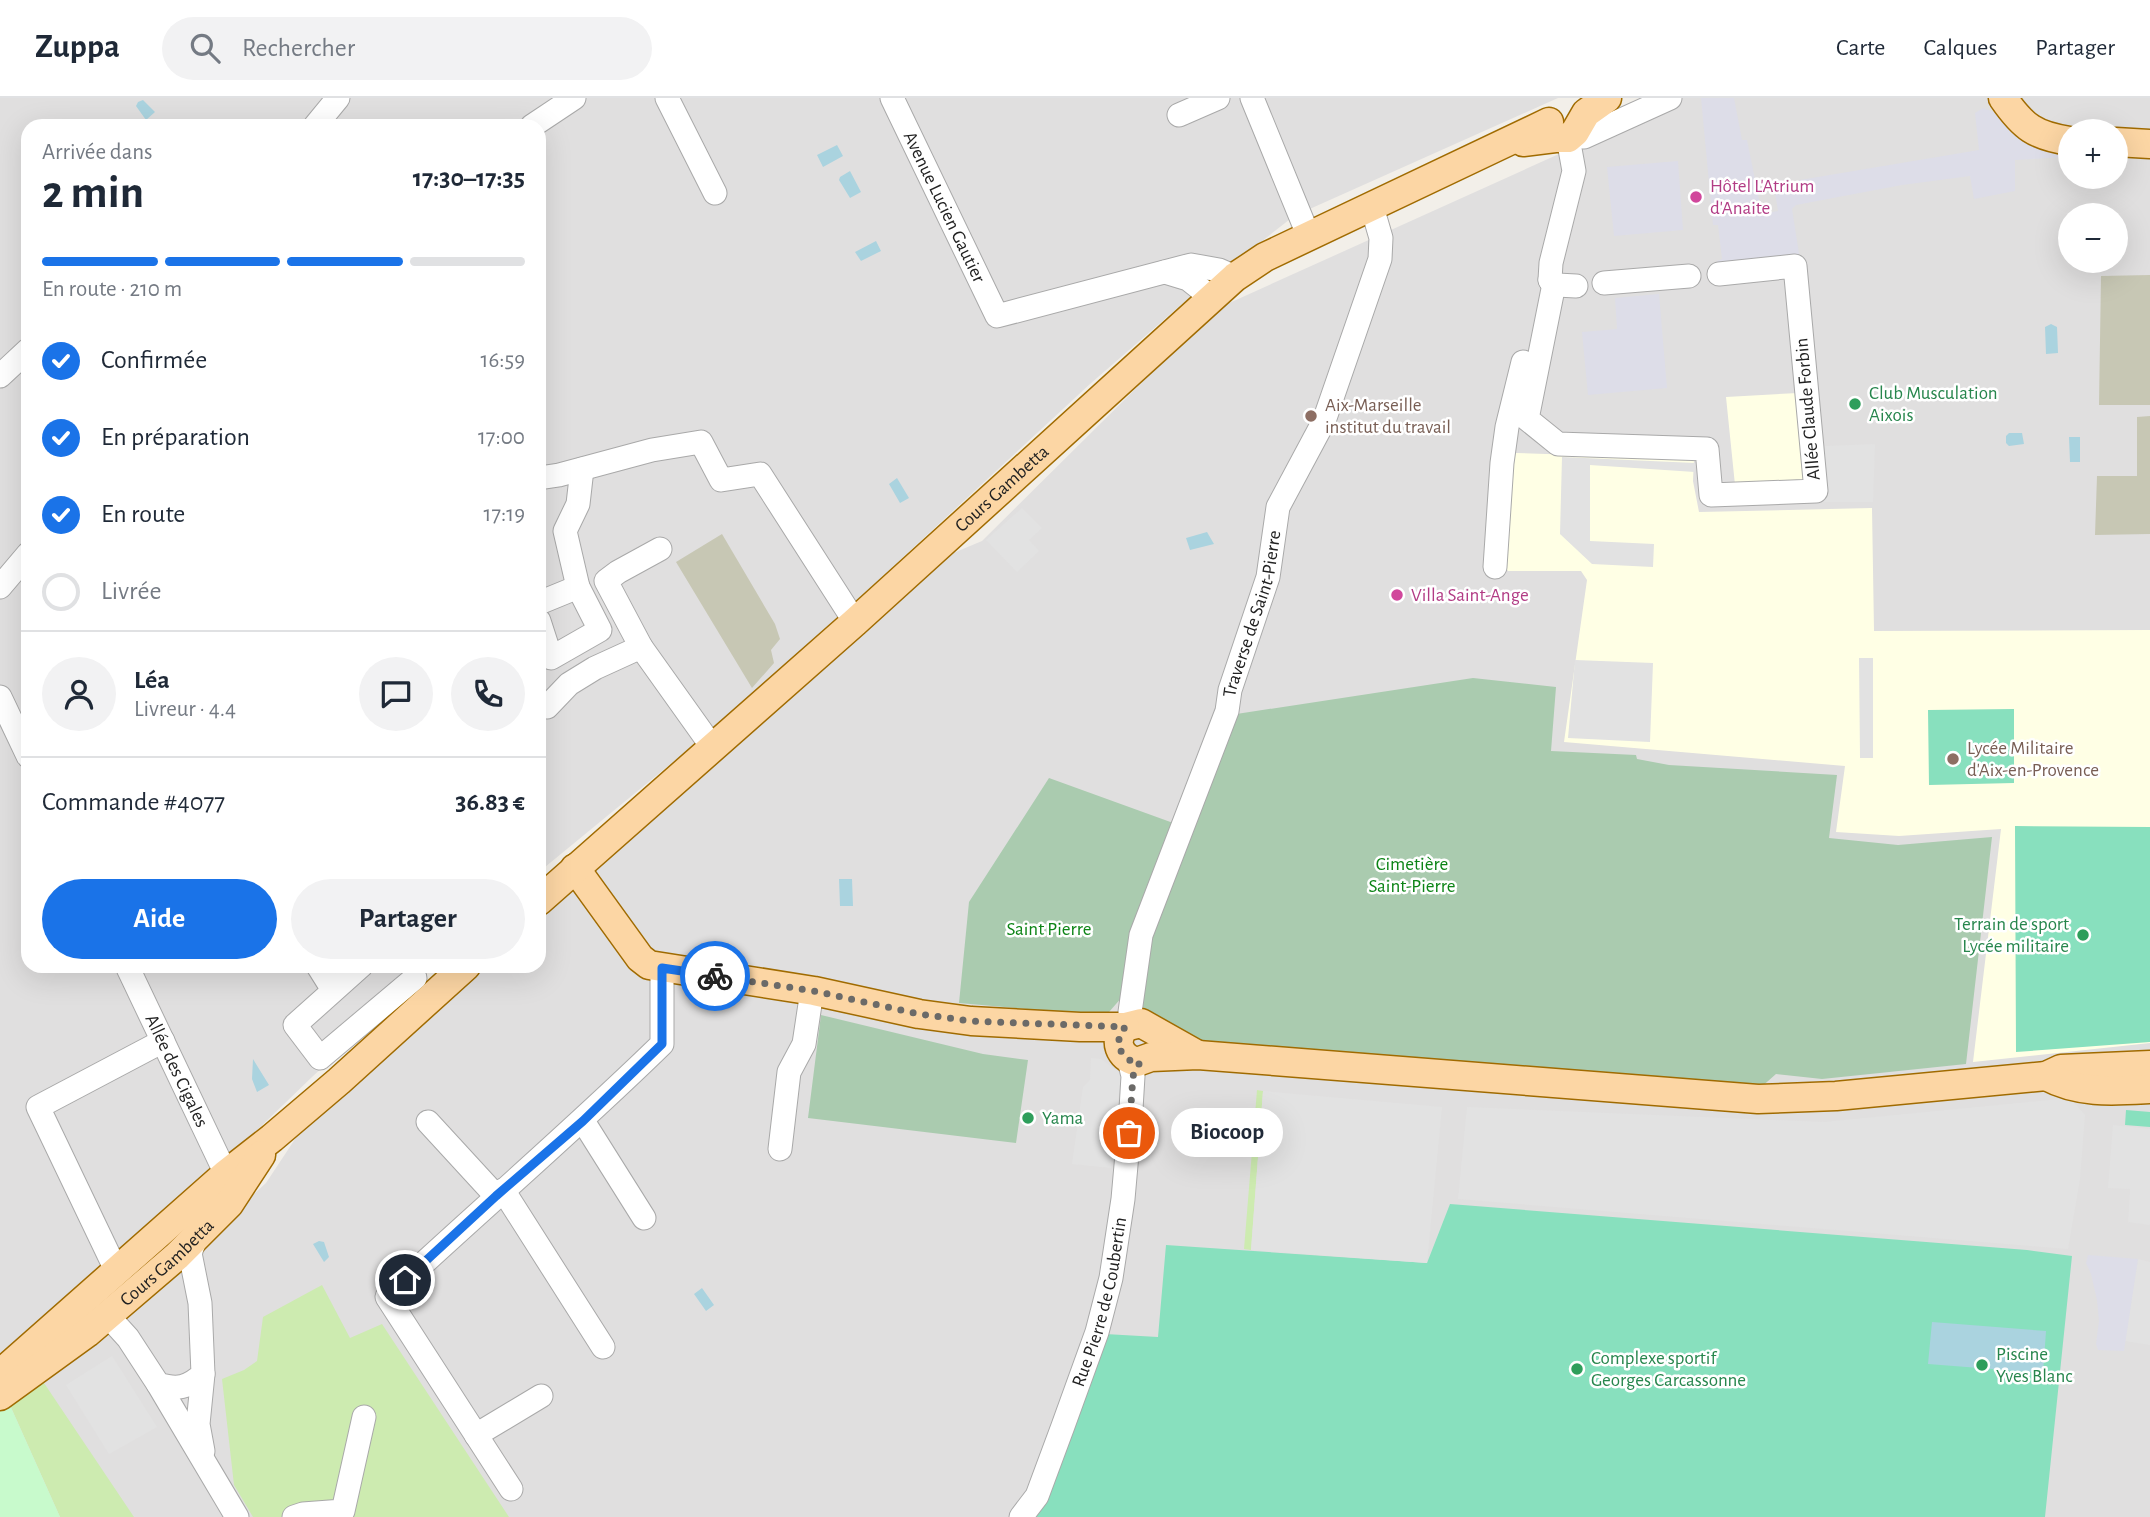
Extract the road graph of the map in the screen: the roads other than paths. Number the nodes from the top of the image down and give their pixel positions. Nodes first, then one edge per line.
1 (338, 98) edge
2 (574, 98) edge
3 (667, 98) edge
4 (892, 98) edge
5 (1218, 98) edge
6 (1252, 98) edge
7 (1598, 98) edge
8 (1607, 98) edge
9 (1670, 98) edge
10 (2003, 98) edge
11 (1179, 115) dead end
12 (321, 119) edge
13 (542, 119) edge
14 (1564, 129) junction
15 (2058, 139) edge
16 (2128, 143) edge
17 (2150, 144) edge
18 (715, 193) dead end
19 (1372, 207) junction
20 (1308, 237) junction
21 (1165, 272) junction
22 (1718, 274) dead end
23 (1689, 276) dead end
24 (1235, 278) junction
25 (1560, 283) junction
26 (1604, 283) dead end
27 (1212, 298) junction
28 (21, 356) edge
29 (0, 376) edge
30 (582, 469) junction
31 (546, 477) edge
32 (21, 543) edge
33 (660, 549) dead end
34 (21, 562) edge
35 (0, 565) edge
36 (1495, 567) dead end
37 (578, 586) junction
38 (0, 587) edge
39 (546, 600) edge
40 (855, 622) junction
41 (546, 643) edge
42 (641, 647) junction
43 (0, 697) edge
44 (547, 708) dead end
45 (21, 742) edge
46 (713, 748) junction
47 (575, 868) junction
48 (546, 895) edge
49 (662, 968) junction
50 (130, 973) edge
51 (322, 973) edge
52 (353, 973) edge
53 (459, 973) edge
54 (415, 978) dead end
55 (333, 990) junction
56 (812, 991) junction
57 (163, 1041) junction
58 (1135, 1047) junction
59 (2150, 1065) edge
60 (2046, 1076) junction
61 (2150, 1089) edge
62 (583, 1121) junction
63 (428, 1122) dead end
64 (780, 1149) dead end
65 (232, 1183) junction
66 (500, 1193) junction
67 (645, 1218) dead end
68 (196, 1238) junction
69 (116, 1270) junction
70 (108, 1316) junction
71 (603, 1347) dead end
72 (35, 1357) junction
73 (0, 1374) edge
74 (203, 1374) junction
75 (158, 1384) junction
76 (0, 1396) edge
77 (541, 1396) dead end
78 (364, 1417) dead end
79 (476, 1435) junction
80 (206, 1468) junction
81 (511, 1489) dead end
82 (237, 1517) edge
83 (294, 1517) edge
84 (1021, 1517) edge

1 - 12 street
2 - 13 street
3 - 18 street
4 - 21 street, Avenue Lucien Gautier
5 - 11 street
6 - 20 street
7 - 14 main road, Cours Gambetta
8 - 14 main road, Cours Gambetta
9 - 14 street, Cours Gambetta
10 - 15 main road
14 - 19 main road, Cours Gambetta
14 - 25 street, Allée Claude Forbin
16 - 17 main road
19 - 20 main road, Cours Gambetta
19 - 58 street, Traverse de Saint-Pierre
20 - 24 main road, Cours Gambetta
21 - 24 street
21 - 27 street
22 - 25 street, Allée Claude Forbin
23 - 26 street
24 - 27 main road, Cours Gambetta
25 - 36 street
27 - 40 main road, Cours Gambetta
28 - 29 street
30 - 31 street
30 - 37 street
30 - 40 street
32 - 35 street
33 - 42 street
34 - 38 street
37 - 39 street
37 - 41 street
40 - 46 main road, Cours Gambetta
42 - 44 street
42 - 46 street
43 - 45 street
46 - 47 main road, Cours Gambetta
47 - 48 main road, Cours Gambetta
47 - 49 main road
49 - 56 main road
49 - 62 street
50 - 57 street, Allée des Cigales
51 - 55 street
52 - 55 street
53 - 65 main road, Cours Gambetta
54 - 55 street
56 - 58 main road
56 - 64 street
57 - 65 street, Allée des Cigales
57 - 69 street
58 - 60 main road
58 - 84 street, Rue Pierre de Coubertin
59 - 60 main road
60 - 61 main road
62 - 66 street
62 - 67 street
63 - 66 street
65 - 68 main road, Cours Gambetta
65 - 69 main road, Cours Gambetta
66 - 71 street
66 - 79 street
68 - 70 main road, Cours Gambetta
68 - 74 street
69 - 72 main road, Cours Gambetta
70 - 72 main road, Cours Gambetta
70 - 75 street
72 - 73 main road, Cours Gambetta
72 - 76 main road, Cours Gambetta
74 - 75 street
74 - 80 street
75 - 80 street
77 - 79 street
78 - 83 street
79 - 81 street
80 - 82 street

